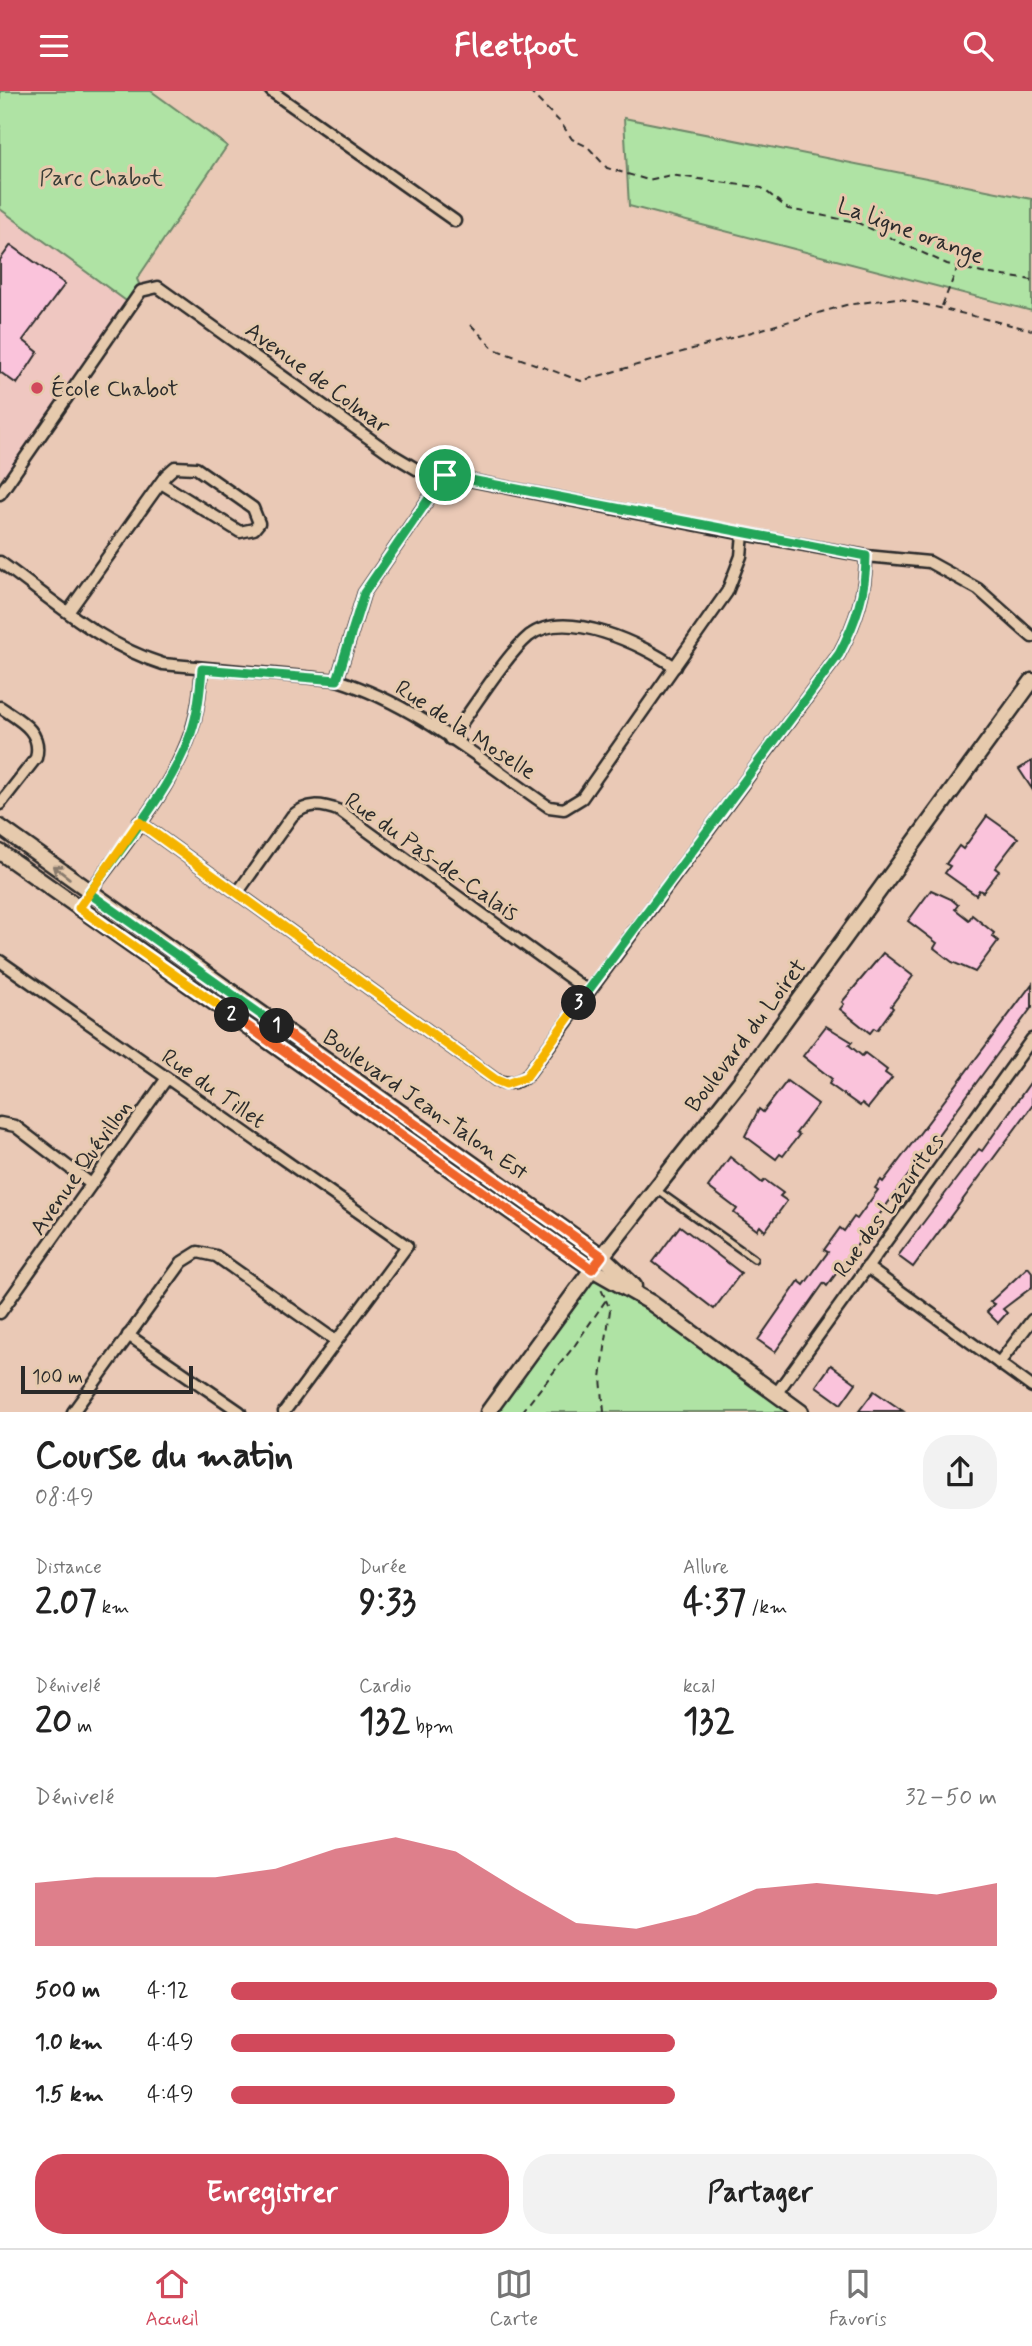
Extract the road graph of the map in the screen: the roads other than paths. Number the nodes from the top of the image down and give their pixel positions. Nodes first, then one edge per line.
1 (271, 91) edge
2 (455, 221) dead end
3 (445, 475) junction
4 (161, 483) junction
5 (0, 494) edge
6 (743, 534) junction
7 (866, 556) junction
8 (0, 562) edge
9 (69, 611) junction
10 (1032, 636) edge
11 (675, 667) junction
12 (202, 669) junction
13 (337, 680) junction
14 (1032, 681) edge
15 (0, 707) edge
16 (450, 739) junction
17 (0, 804) edge
18 (139, 822) junction
19 (0, 827) edge
20 (0, 852) edge
21 (238, 892) junction
22 (89, 893) junction
23 (79, 908) junction
24 (0, 961) edge
25 (587, 991) junction
26 (1032, 1039) edge
27 (167, 1079) junction
28 (0, 1123) edge
29 (91, 1184) junction
30 (655, 1189) junction
31 (602, 1256) junction
32 (754, 1259) dead end
33 (867, 1267) junction
34 (592, 1269) junction
35 (650, 1302) junction
36 (0, 1313) edge
37 (1032, 1320) edge
38 (128, 1335) junction
39 (336, 1341) junction
40 (999, 1363) junction
41 (1032, 1387) edge
42 (776, 1394) junction
43 (73, 1412) edge
44 (240, 1412) edge
45 (284, 1412) edge
46 (488, 1412) edge
47 (801, 1412) edge

1 - 2 street
3 - 5 street, Avenue de Colmar
3 - 6 street, Avenue de Colmar
3 - 13 street
4 - 4 street
4 - 9 street
6 - 7 street, Avenue de Colmar
6 - 11 street, Rue de la Moselle
7 - 10 street, Avenue de Colmar
7 - 25 street
8 - 9 street, Rue de la Moselle
9 - 12 street, Rue de la Moselle
11 - 16 street
11 - 16 street, Rue de la Moselle
12 - 13 street, Rue de la Moselle
12 - 18 street
13 - 16 street, Rue de la Moselle
14 - 30 street, Boulevard du Loiret
15 - 17 street
18 - 21 street
18 - 22 street
22 -> 19 street, Boulevard Jean-Talon Est
20 - 23 street, Boulevard Jean-Talon Est
21 - 25 street, Rue du Pas-de-Calais
21 - 25 street
22 - 23 street
22 - 31 street, Boulevard Jean-Talon Est
23 - 34 street, Boulevard Jean-Talon Est
24 - 27 street, Rue du Tillet
26 - 33 street, Rue des Lazurites
27 - 29 street, Avenue Quévillon
27 - 39 street, Rue du Tillet
28 - 29 street
29 - 36 street, Avenue Quévillon
30 - 31 street, Boulevard du Loiret
30 - 32 lane
31 - 34 street, Boulevard du Loiret
31 - 35 street, Boulevard Jean-Talon Est
33 - 40 street
33 - 42 street, Rue des Lazurites
34 - 35 street, Boulevard Jean-Talon Est
34 - 46 street, Boulevard du Loiret
35 - 42 street, Boulevard Jean-Talon Est
37 - 40 street
38 - 39 street
38 - 43 street
38 - 44 street
39 - 45 street
40 - 41 street
42 - 47 street, Boulevard Jean-Talon Est

